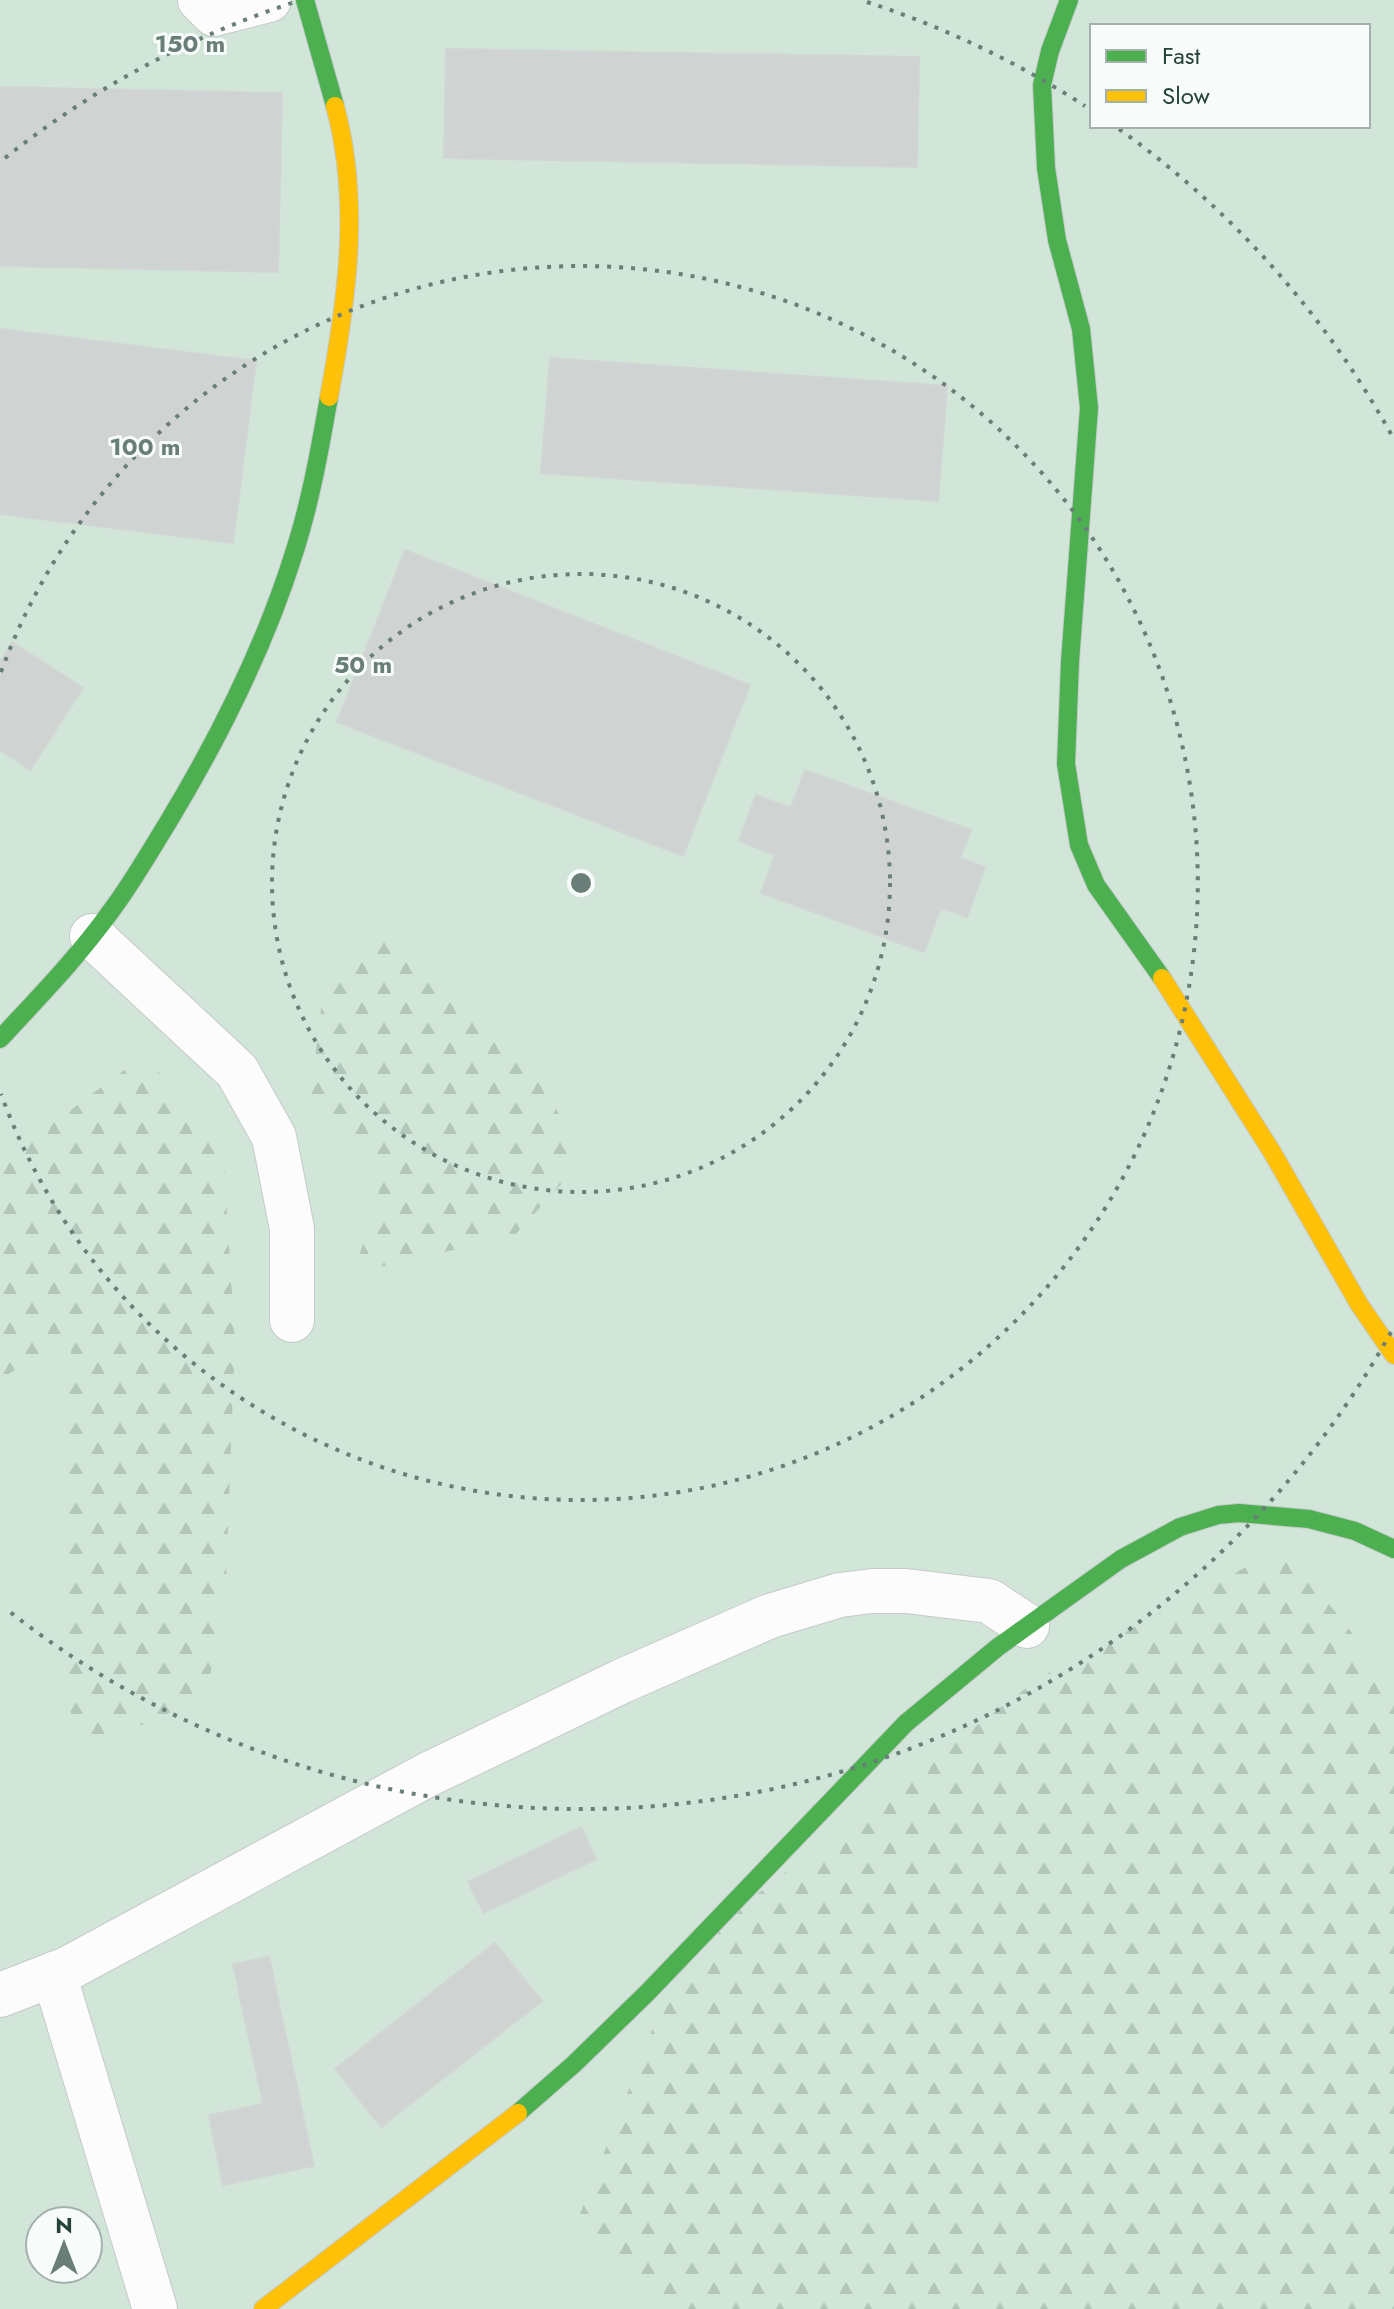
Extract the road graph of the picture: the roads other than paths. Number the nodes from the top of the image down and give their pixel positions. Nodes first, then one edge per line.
1 (200, 0) edge
2 (269, 0) edge
3 (305, 0) edge
4 (1069, 0) edge
5 (92, 936) junction
6 (0, 1039) edge
7 (292, 1320) dead end
8 (1394, 1355) edge
9 (1394, 1549) edge
10 (1027, 1626) junction
11 (54, 1974) junction
12 (0, 1995) edge
13 (155, 2309) edge
14 (263, 2309) edge

1 - 2 street
3 - 5 street
4 - 8 street
5 - 6 street
5 - 7 street
9 - 10 street
10 - 11 street
10 - 14 street
11 - 12 street
11 - 13 street

